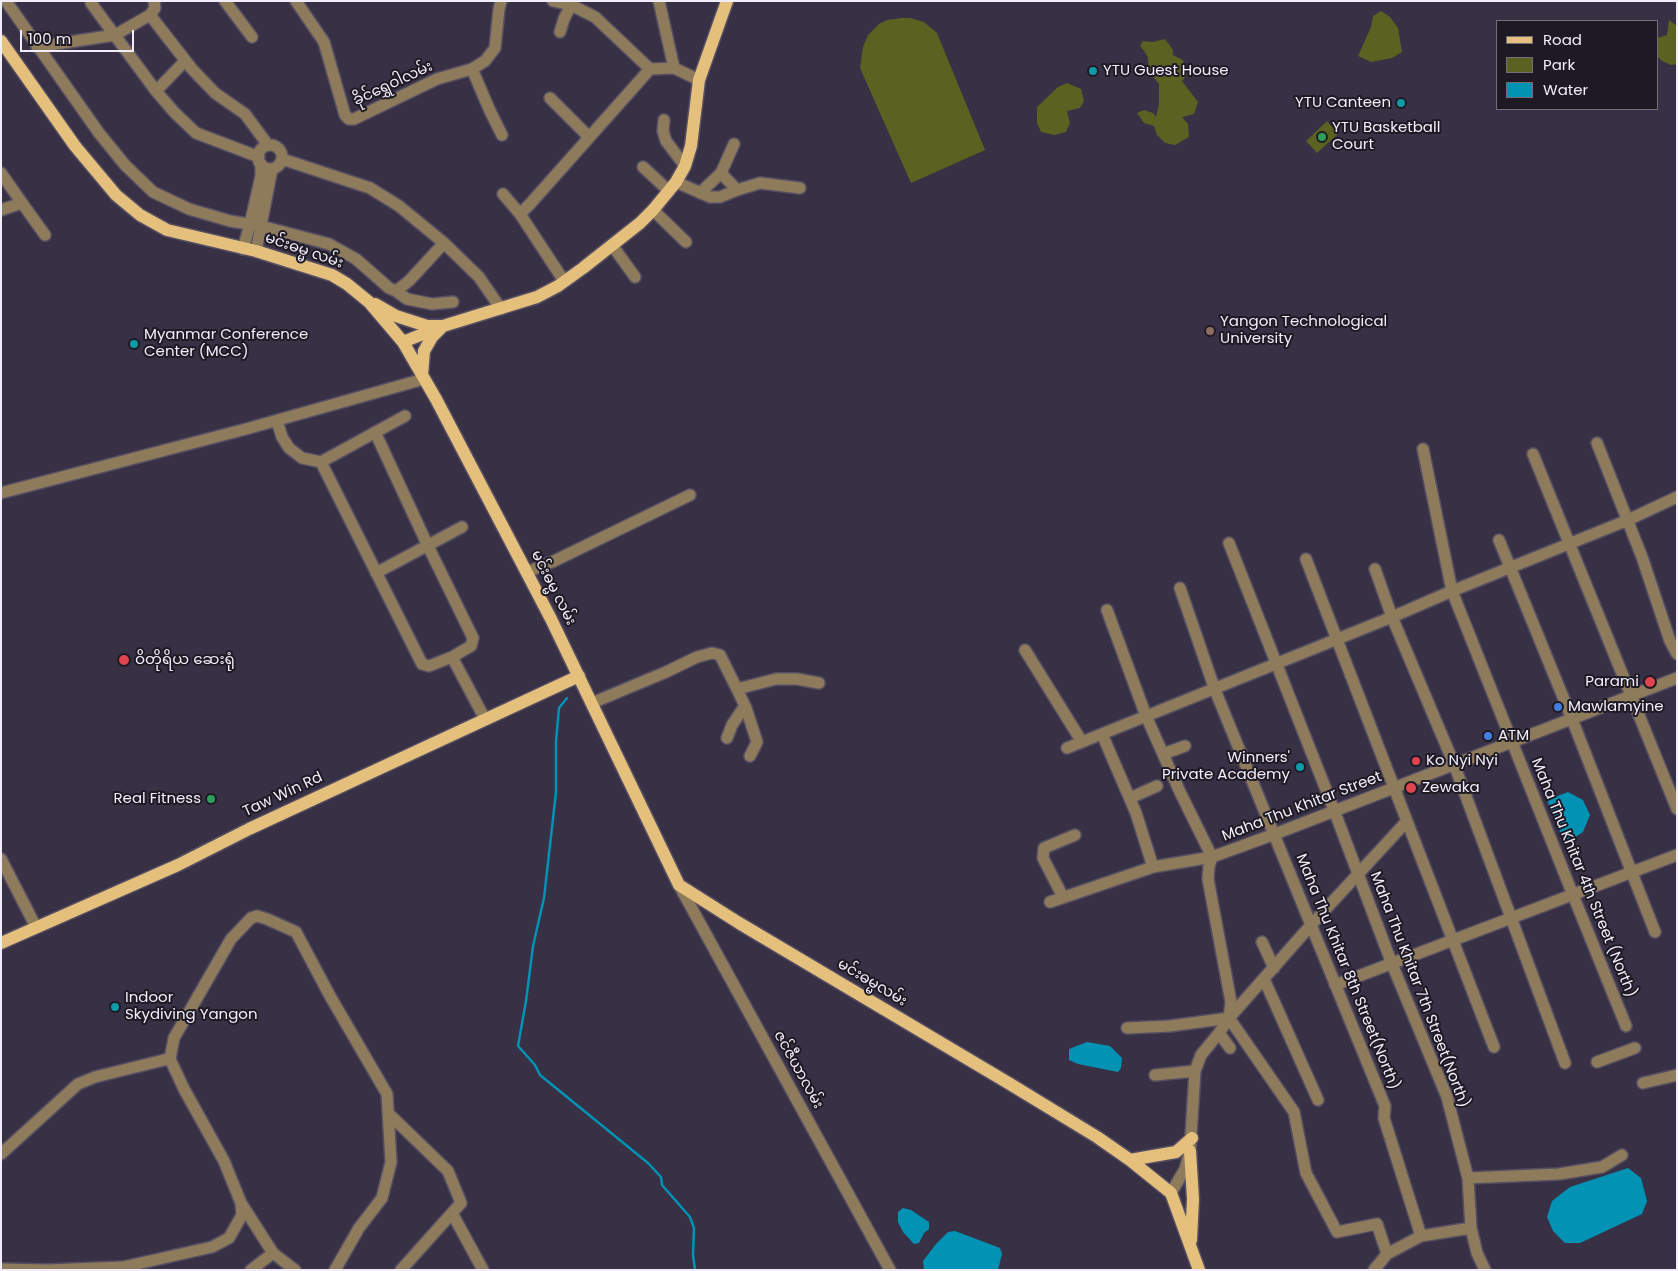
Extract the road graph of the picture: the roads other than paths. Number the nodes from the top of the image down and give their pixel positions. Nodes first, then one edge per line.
1 (6, 1) edge
2 (154, 1) edge
3 (225, 1) edge
4 (296, 1) edge
5 (502, 1) edge
6 (553, 1) edge
7 (659, 1) edge
8 (727, 1) edge
9 (91, 2) dead end
10 (571, 5) junction
11 (150, 15) junction
12 (560, 32) dead end
13 (115, 35) junction
14 (252, 36) dead end
15 (1, 41) edge
16 (37, 47) junction
17 (185, 61) junction
18 (674, 68) junction
19 (472, 69) junction
20 (650, 69) junction
21 (699, 80) junction
22 (156, 91) junction
23 (550, 98) dead end
24 (664, 120) dead end
25 (502, 135) dead end
26 (589, 137) junction
27 (734, 144) dead end
28 (268, 145) junction
29 (282, 159) junction
30 (260, 160) junction
31 (685, 166) junction
32 (643, 167) dead end
33 (272, 169) junction
34 (1, 173) edge
35 (721, 173) junction
36 (673, 186) junction
37 (800, 188) dead end
38 (737, 190) junction
39 (700, 193) junction
40 (502, 194) dead end
41 (22, 203) junction
42 (1, 210) edge
43 (653, 210) junction
44 (520, 214) junction
45 (256, 225) junction
46 (45, 235) dead end
47 (686, 242) dead end
48 (444, 243) junction
49 (612, 245) junction
50 (243, 248) junction
51 (256, 251) junction
52 (634, 277) dead end
53 (564, 281) junction
54 (396, 291) junction
55 (370, 302) junction
56 (453, 302) dead end
57 (501, 309) junction
58 (442, 326) junction
59 (402, 342) junction
60 (423, 377) junction
61 (404, 416) dead end
62 (277, 421) junction
63 (375, 432) junction
64 (1597, 442) dead end
65 (1423, 449) dead end
66 (1532, 454) dead end
67 (321, 462) junction
68 (1, 493) edge
69 (690, 495) dead end
70 (1677, 497) edge
71 (1628, 520) junction
72 (462, 527) dead end
73 (1499, 540) dead end
74 (1229, 543) dead end
75 (1569, 544) junction
76 (428, 546) junction
77 (1306, 559) dead end
78 (1510, 568) junction
79 (1375, 569) dead end
80 (376, 572) junction
81 (527, 572) junction
82 (1180, 588) dead end
83 (1452, 591) junction
84 (1107, 610) dead end
85 (1392, 617) junction
86 (1337, 640) junction
87 (1025, 650) dead end
88 (1677, 654) edge
89 (452, 657) junction
90 (1276, 664) junction
91 (579, 676) junction
92 (1677, 678) edge
93 (818, 683) dead end
94 (737, 690) junction
95 (1215, 690) junction
96 (1631, 695) junction
97 (592, 703) junction
98 (746, 708) junction
99 (1146, 716) junction
100 (485, 719) junction
101 (1572, 719) junction
102 (1102, 734) junction
103 (727, 738) dead end
104 (1082, 742) junction
105 (1512, 742) junction
106 (1185, 746) dead end
107 (1067, 748) dead end
108 (1163, 754) junction
109 (750, 756) dead end
110 (1454, 764) junction
111 (1157, 786) dead end
112 (1394, 788) junction
113 (1130, 798) junction
114 (1677, 809) edge
115 (1334, 810) junction
116 (1407, 821) junction
117 (1275, 834) junction
118 (1075, 835) dead end
119 (1677, 856) edge
120 (1212, 857) junction
121 (1, 859) edge
122 (1153, 867) junction
123 (1631, 873) junction
124 (1359, 874) junction
125 (679, 885) junction
126 (1572, 895) junction
127 (1063, 897) junction
128 (1050, 902) dead end
129 (1512, 918) junction
130 (1311, 925) junction
131 (36, 927) junction
132 (1655, 932) dead end
133 (1453, 940) junction
134 (1262, 942) dead end
135 (1, 943) edge
136 (1392, 964) junction
137 (1274, 968) junction
138 (1264, 980) junction
139 (1335, 985) junction
140 (1229, 1018) junction
141 (1626, 1026) dead end
142 (1127, 1028) dead end
143 (1219, 1033) junction
144 (1494, 1047) dead end
145 (1230, 1048) dead end
146 (1635, 1048) dead end
147 (170, 1060) junction
148 (1565, 1062) dead end
149 (1597, 1062) dead end
150 (1195, 1071) junction
151 (1155, 1075) dead end
152 (1677, 1075) edge
153 (1643, 1083) dead end
154 (1318, 1100) dead end
155 (388, 1113) junction
156 (1192, 1138) junction
157 (1190, 1151) junction
158 (1, 1154) edge
159 (1622, 1155) dead end
160 (1130, 1160) junction
161 (1468, 1178) junction
162 (1172, 1193) junction
163 (241, 1203) junction
164 (452, 1213) junction
165 (1470, 1228) junction
166 (1421, 1236) junction
167 (1191, 1245) junction
168 (273, 1253) junction
169 (1387, 1254) junction
170 (1, 1269) edge
171 (251, 1270) edge
172 (295, 1270) edge
173 (334, 1270) edge
174 (401, 1270) edge
175 (483, 1270) edge
176 (890, 1270) edge
177 (1199, 1270) edge
178 (1374, 1270) edge
179 (1485, 1270) edge

1 - 16 street
2 - 11 street
3 - 14 street
4 - 19 street, ခိုင်ရွှေဝါလမ်း
5 - 19 street, ခိုင်ရွှေဝါလမ်း
6 - 10 street
7 - 18 street
8 - 21 main road
9 - 13 street
10 - 12 street
10 - 20 street
11 - 13 street
11 - 17 street
13 - 16 street
13 - 22 street
15 - 50 main road, မင်းဓမ္မ လမ်း
16 - 45 street
17 - 22 street
17 - 28 street
18 - 20 street
18 - 21 street
19 - 25 street
20 - 26 street
21 - 31 main road
22 - 30 street
23 - 26 street
24 - 31 street
26 - 44 street
27 - 35 street
28 - 29 street
28 - 30 street
29 - 33 street
29 - 48 street
30 - 33 street
30 - 45 street
31 - 36 main road
32 - 36 street
33 - 45 street
34 - 41 street
35 - 38 street
35 - 39 street
36 - 39 street
36 - 43 main road
37 - 38 street
38 - 39 street
40 - 44 street
41 - 42 street
41 - 46 street
43 - 47 street
43 - 49 main road
44 - 53 street
45 - 50 street
45 - 51 street
45 - 54 street
48 - 54 street
48 - 57 street
49 - 52 street
49 - 53 main road
50 - 51 main road, မင်းဓမ္မ လမ်း
51 - 55 main road, မင်းဓမ္မ လမ်း
53 - 57 main road
54 - 56 street
55 - 58 main road
55 - 59 main road, မင်းဓမ္မ လမ်း
57 - 58 main road
58 - 59 main road
58 - 60 main road
59 - 60 main road, မင်းဓမ္မ လမ်း
60 - 62 street
60 - 81 main road, မင်းဓမ္မ လမ်း
61 - 63 street
62 - 67 street
62 - 68 street
63 - 67 street
63 - 76 street
64 - 71 street
65 - 83 street, Maha Thu Khitar 4th Street (North)
66 - 75 street
67 - 80 street
69 - 81 street
70 - 71 street
71 - 75 street
71 - 88 street
72 - 76 street
73 - 78 street
74 - 90 street, Maha Thu Khitar 7th Street(North)
75 - 78 street
75 - 96 street
76 - 80 street
76 - 89 street
77 - 86 street
78 - 83 street
78 - 101 street
79 - 85 street
80 - 89 street
81 - 91 main road, မင်းဓမ္မ လမ်း
82 - 95 street, Maha Thu Khitar 8th Street(North)
83 - 85 street
83 - 105 street, Maha Thu Khitar 4th Street (North)
84 - 99 street
85 - 86 street
85 - 110 street
86 - 90 street
86 - 112 street
87 - 104 street
89 - 100 street
90 - 95 street
90 - 115 street, Maha Thu Khitar 7th Street(North)
91 - 97 main road
91 - 100 main road, Taw Win Rd
92 - 96 street, Maha Thu Khitar Street
93 - 94 street
94 - 97 street
94 - 98 street
95 - 99 street
95 - 117 street, Maha Thu Khitar 8th Street(North)
96 - 101 street, Maha Thu Khitar Street
96 - 114 street
97 - 125 main road
98 - 103 street
98 - 109 street
99 - 102 street
99 - 108 street
100 - 131 main road, Taw Win Rd
101 - 105 street, Maha Thu Khitar Street
101 - 123 street
102 - 104 street
102 - 113 street
104 - 107 street
105 - 110 street, Maha Thu Khitar Street
105 - 126 street, Maha Thu Khitar 4th Street (North)
106 - 108 street
108 - 120 street
110 - 112 street, Maha Thu Khitar Street
110 - 129 street
111 - 113 street
112 - 115 street, Maha Thu Khitar Street
112 - 116 street
113 - 122 street
115 - 117 street, Maha Thu Khitar Street
115 - 124 street, Maha Thu Khitar 7th Street(North)
116 - 124 street
116 - 133 street
117 - 120 street, Maha Thu Khitar Street
117 - 130 street, Maha Thu Khitar 8th Street(North)
118 - 127 street
119 - 123 street
120 - 122 street
120 - 140 street, Maha Thu Khitar Street
121 - 131 street
122 - 127 street
123 - 126 street
123 - 132 street
124 - 130 street
124 - 136 street, Maha Thu Khitar 7th Street(North)
125 - 160 main road, မင်းဓမ္မလမ်း
125 - 176 street, ဇင်ဇီယာလမ်း
126 - 129 street
126 - 141 street, Maha Thu Khitar 4th Street (North)
127 - 128 street
129 - 133 street
129 - 148 street
130 - 137 street
130 - 139 street, Maha Thu Khitar 8th Street(North)
131 - 135 main road, Taw Win Rd
133 - 136 street
133 - 144 street
134 - 137 street
136 - 139 street
136 - 161 street, Maha Thu Khitar 7th Street(North)
137 - 138 street
138 - 140 street
138 - 154 street
139 - 166 street, Maha Thu Khitar 8th Street(North)
140 - 142 street
140 - 143 street
140 - 169 street
143 - 145 street
143 - 150 street
146 - 149 street
147 - 155 street
147 - 158 street
147 - 163 street
150 - 151 street
150 - 156 street
152 - 153 street
155 - 164 street
155 - 173 street
156 - 157 street
156 - 160 main road
157 - 162 street
157 - 167 main road
159 - 161 street
160 - 162 main road, မင်းဓမ္မလမ်း
161 - 165 street, Maha Thu Khitar 7th Street(North)
162 - 167 main road
163 - 168 street
163 - 170 street
164 - 174 street
164 - 175 street
165 - 166 street
165 - 179 street, Maha Thu Khitar 7th Street(North)
166 - 169 street
167 - 177 main road
168 - 171 street
168 - 172 street
169 - 178 street

